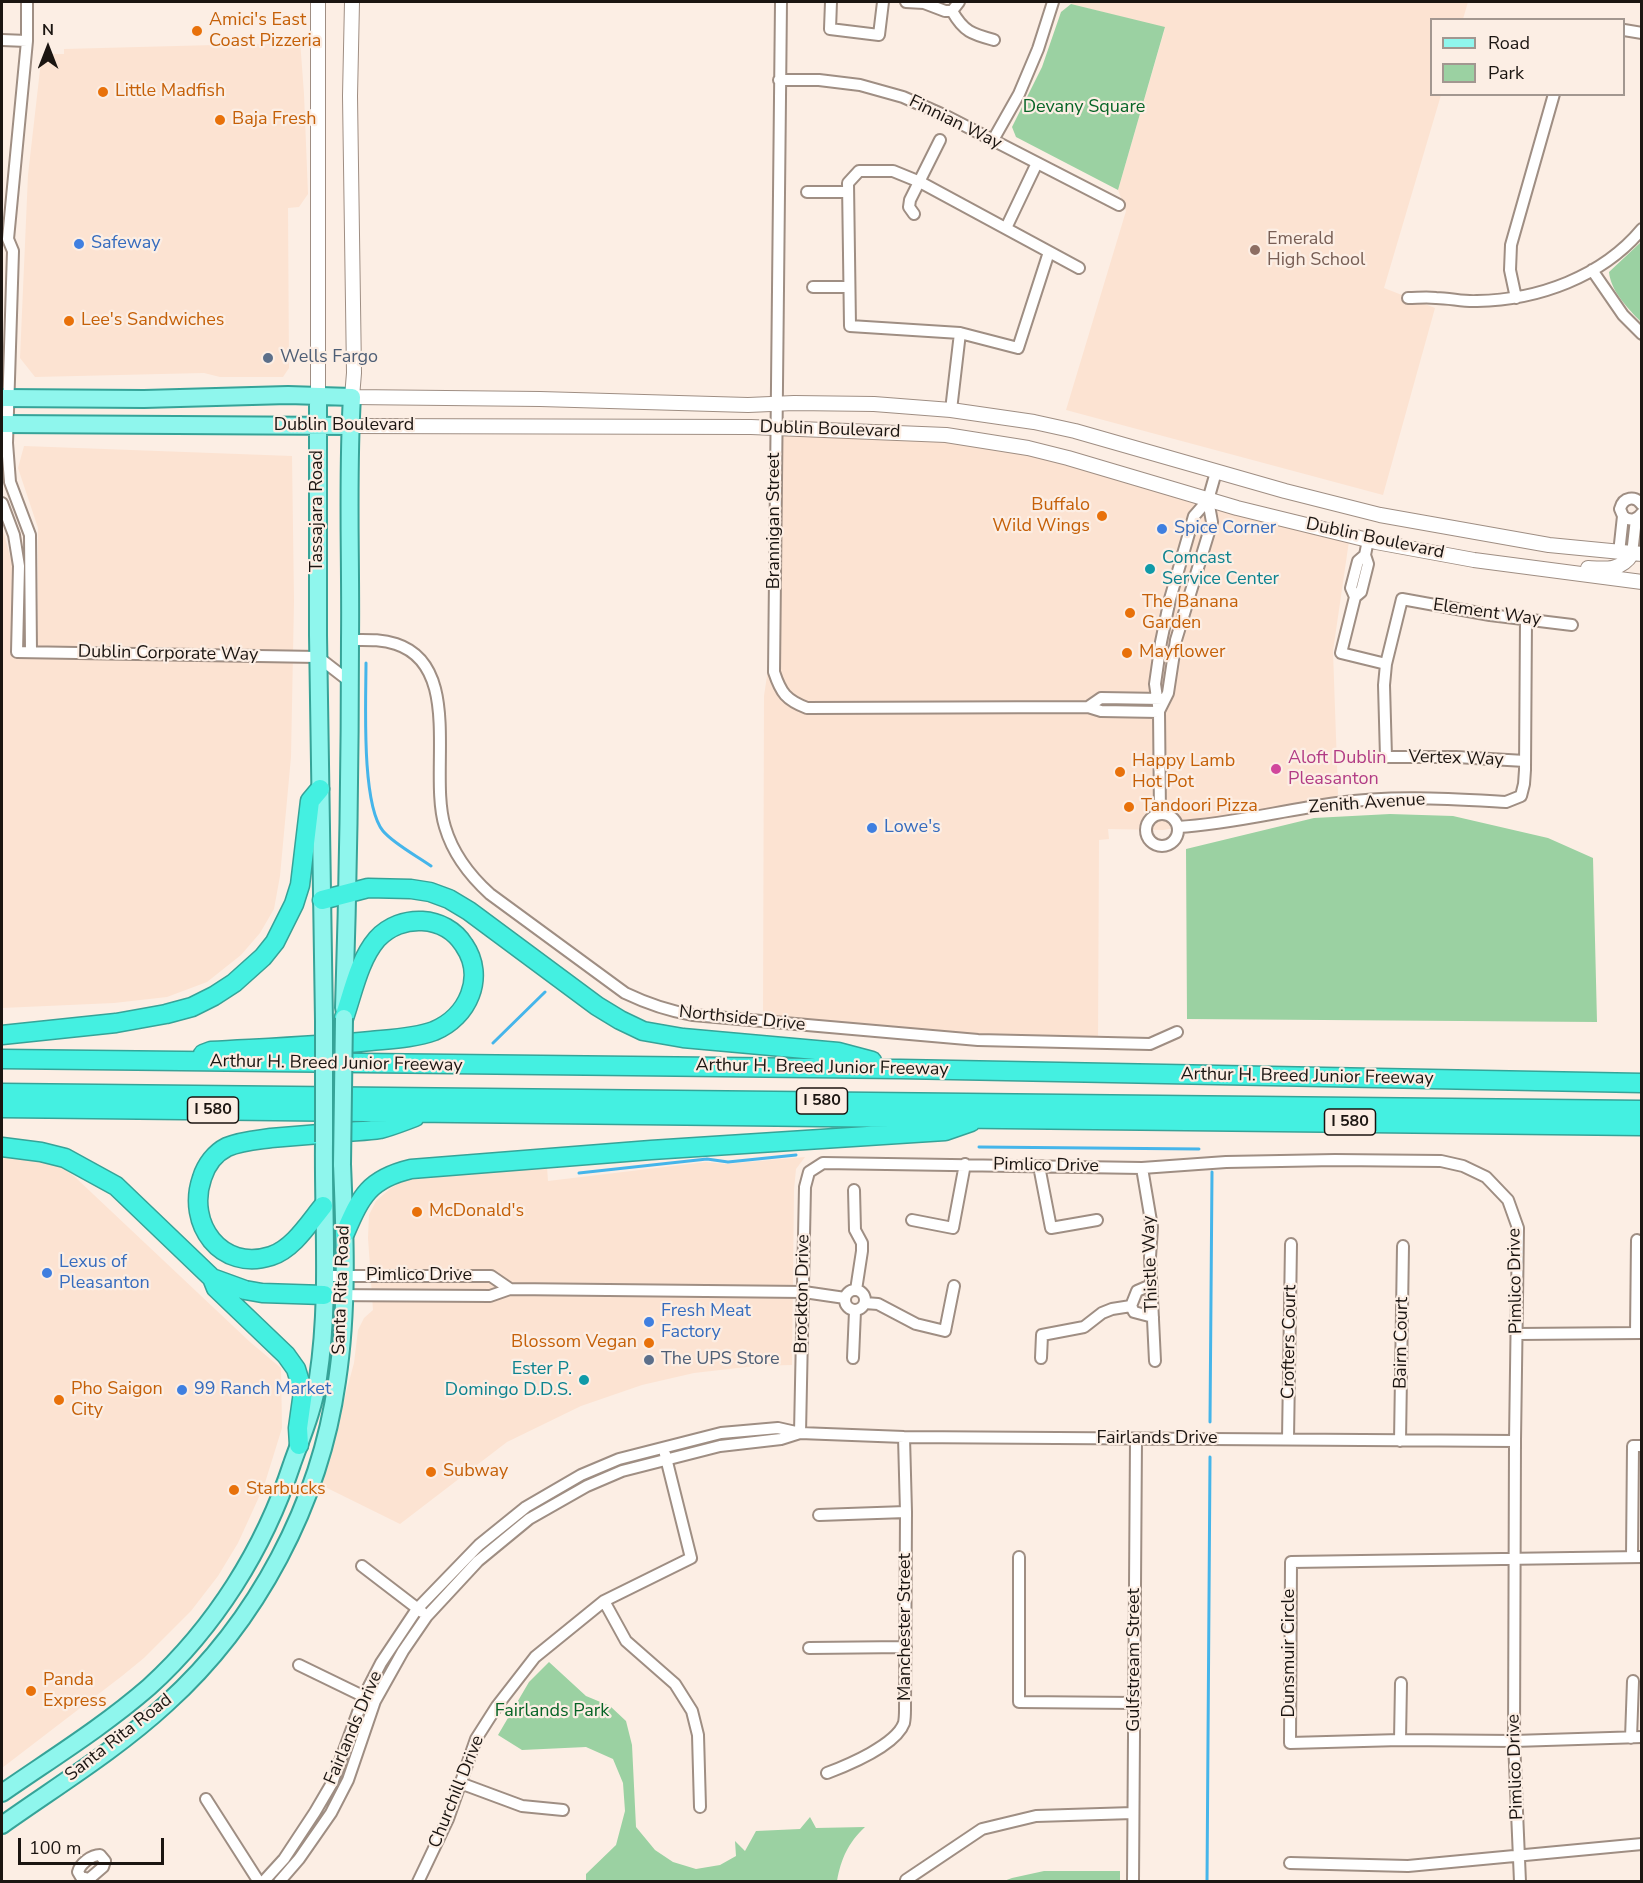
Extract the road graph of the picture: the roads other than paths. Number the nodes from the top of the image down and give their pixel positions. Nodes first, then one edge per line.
1 (27, 2) edge
2 (318, 2) edge
3 (352, 2) edge
4 (780, 2) edge
5 (831, 2) edge
6 (883, 2) edge
7 (906, 2) edge
8 (959, 2) edge
9 (1053, 2) edge
10 (952, 11) junction
11 (1625, 30) edge
12 (1641, 33) edge
13 (2, 40) edge
14 (994, 40) dead end
15 (27, 41) junction
16 (779, 80) junction
17 (1553, 96) edge
18 (940, 140) dead end
19 (993, 140) junction
20 (1037, 163) junction
21 (920, 182) junction
22 (807, 192) dead end
23 (848, 192) junction
24 (1119, 205) dead end
25 (914, 214) dead end
26 (1006, 228) junction
27 (1641, 229) edge
28 (8, 239) junction
29 (2, 249) edge
30 (1049, 252) junction
31 (1079, 268) dead end
32 (1592, 270) junction
33 (813, 287) dead end
34 (849, 288) junction
35 (1516, 297) junction
36 (1408, 298) dead end
37 (960, 333) junction
38 (1641, 334) edge
39 (318, 396) junction
40 (352, 397) junction
41 (5, 398) edge
42 (777, 404) junction
43 (951, 410) junction
44 (5, 424) edge
45 (318, 426) junction
46 (350, 426) junction
47 (776, 429) junction
48 (1216, 472) junction
49 (1208, 500) junction
50 (2, 503) edge
51 (1641, 505) edge
52 (1623, 516) junction
53 (1639, 516) edge
54 (1368, 540) junction
55 (1631, 554) edge
56 (1508, 565) junction
57 (1641, 582) edge
58 (1526, 619) junction
59 (1572, 625) dead end
60 (350, 640) junction
61 (32, 652) junction
62 (318, 657) junction
63 (1386, 664) junction
64 (349, 681) junction
65 (1161, 698) junction
66 (1088, 706) junction
67 (1159, 712) junction
68 (1525, 761) junction
69 (320, 789) junction
70 (1160, 814) junction
71 (1178, 826) junction
72 (348, 894) junction
73 (322, 900) junction
74 (344, 1018) junction
75 (324, 1021) joint
76 (1177, 1032) dead end
77 (2, 1035) edge
78 (2, 1059) edge
79 (185, 1062) junction
80 (900, 1069) junction
81 (1641, 1083) edge
82 (2, 1092) edge
83 (2, 1107) edge
84 (1641, 1110) edge
85 (425, 1113) junction
86 (985, 1118) junction
87 (1641, 1126) edge
88 (2, 1147) edge
89 (823, 1163) joint
90 (965, 1164) junction
91 (1039, 1167) junction
92 (1142, 1168) junction
93 (854, 1190) dead end
94 (323, 1206) junction
95 (912, 1220) dead end
96 (1097, 1220) dead end
97 (345, 1233) junction
98 (1637, 1240) dead end
99 (1291, 1244) dead end
100 (1404, 1246) dead end
101 (324, 1276) junction
102 (344, 1276) junction
103 (212, 1278) junction
104 (1151, 1285) junction
105 (954, 1286) dead end
106 (510, 1289) junction
107 (856, 1290) junction
108 (804, 1292) junction
109 (324, 1294) junction
110 (344, 1294) junction
111 (845, 1298) junction
112 (866, 1303) junction
113 (1131, 1306) junction
114 (855, 1311) junction
115 (1153, 1317) junction
116 (1639, 1333) edge
117 (1517, 1334) junction
118 (853, 1358) dead end
119 (1041, 1358) dead end
120 (1155, 1361) dead end
121 (800, 1433) junction
122 (904, 1437) junction
123 (1136, 1439) junction
124 (1288, 1439) junction
125 (1400, 1441) junction
126 (1515, 1441) junction
127 (299, 1445) junction
128 (1641, 1446) edge
129 (663, 1447) junction
130 (667, 1458) junction
131 (906, 1512) junction
132 (819, 1515) dead end
133 (1019, 1557) dead end
134 (1636, 1557) edge
135 (1515, 1560) junction
136 (362, 1566) dead end
137 (604, 1601) junction
138 (417, 1609) junction
139 (427, 1616) junction
140 (906, 1647) junction
141 (809, 1648) dead end
142 (299, 1665) dead end
143 (1633, 1681) dead end
144 (1401, 1683) dead end
145 (369, 1699) junction
146 (1135, 1703) junction
147 (1636, 1738) edge
148 (1400, 1740) junction
149 (1514, 1741) junction
150 (826, 1773) dead end
151 (460, 1782) junction
152 (2, 1793) edge
153 (206, 1799) dead end
154 (700, 1807) dead end
155 (563, 1810) dead end
156 (1133, 1813) junction
157 (2, 1825) edge
158 (1641, 1844) edge
159 (1520, 1855) junction
160 (1290, 1863) dead end
161 (906, 1880) dead end
162 (261, 1881) edge
163 (279, 1881) edge
164 (419, 1881) edge
165 (1133, 1881) edge
166 (1520, 1881) edge

1 - 15 street
2 - 39 main road, Tassajara Road
3 - 40 main road, Tassajara Road
4 - 16 street, Brannigan Street
5 - 6 street
7 - 10 street
8 - 10 street
9 - 19 street
10 - 14 street
11 - 12 street
13 - 15 street
15 - 28 street
16 - 19 street, Finnian Way
16 - 42 street, Brannigan Street
17 - 35 street
18 - 21 street
19 - 20 street, Finnian Way
20 - 24 street, Finnian Way
20 - 26 street
21 - 23 street
21 - 25 street
21 - 26 street
22 - 23 street
23 - 34 street
26 - 30 street
27 - 32 street
28 - 29 street
28 - 41 street
30 - 31 street
30 - 37 street
32 - 35 street
32 - 38 street
33 - 34 street
34 - 37 street
35 - 36 street
37 - 43 street
39 - 40 main road, Dublin Boulevard
39 - 41 main road, Dublin Boulevard
39 - 45 main road, Tassajara Road
40 - 42 main road, Dublin Boulevard
40 - 46 main road, Tassajara Road
41 - 44 street
42 - 43 main road, Dublin Boulevard
42 - 47 street, Brannigan Street
43 - 48 main road, Dublin Boulevard
44 - 45 main road, Dublin Boulevard
44 - 61 street
45 - 46 main road, Dublin Boulevard
45 - 62 main road, Tassajara Road
46 - 47 main road, Dublin Boulevard
46 - 60 main road, Tassajara Road
47 - 49 main road, Dublin Boulevard
47 - 66 street, Brannigan Street
48 - 49 street
48 - 55 main road, Dublin Boulevard
49 - 54 main road, Dublin Boulevard
49 - 65 street
49 - 65 street
50 - 61 street, Dublin Corporate Way
51 - 52 street
52 - 53 street
52 - 55 street
53 - 55 street
54 - 56 main road, Dublin Boulevard
54 - 63 street
55 - 56 main road
56 - 57 main road, Dublin Boulevard
58 - 59 street, Element Way
58 - 63 street, Element Way
58 - 68 street
60 - 64 main road, Tassajara Road
60 - 76 street, Northside Drive
61 - 62 street, Dublin Corporate Way
62 - 64 street
62 - 69 main road, Tassajara Road
63 - 68 street, Vertex Way
64 - 72 main road, Tassajara Road
65 - 66 street, Brannigan Street
65 - 67 street
66 - 67 street, Brannigan Street
67 - 70 street
68 - 71 street, Zenith Avenue
69 - 73 main road, Tassajara Road
69 - 77 highway
70 - 71 street
70 - 71 street
72 - 73 highway
72 - 74 main road, Tassajara Road
72 - 80 highway
73 - 75 main road, Tassajara Road
74 - 79 highway
74 - 97 main road, Santa Rita Road, bridge
75 - 94 main road, Santa Rita Road, bridge
78 - 79 highway, Arthur H. Breed Junior Freeway / I 580
79 - 80 highway, Arthur H. Breed Junior Freeway / I 580
80 - 81 highway, Arthur H. Breed Junior Freeway / I 580
82 - 84 highway, I 580
83 - 85 highway, I 580
85 - 86 highway, I 580
85 - 94 highway
86 - 87 highway, I 580
86 - 97 highway
88 - 103 highway
89 - 90 street, Pimlico Drive
89 - 108 street, Brockton Drive
90 - 91 street, Pimlico Drive
90 - 95 street
91 - 92 street, Pimlico Drive
91 - 96 street
92 - 104 street, Thistle Way
92 - 117 street, Pimlico Drive
93 - 107 street
94 - 101 main road, Santa Rita Road
97 - 102 main road, Santa Rita Road
98 - 116 street
99 - 124 street, Crofters Court
100 - 125 street, Bairn Court
101 - 102 street, Pimlico Drive
101 - 109 main road, Santa Rita Road
102 - 106 street, Pimlico Drive
102 - 110 main road, Santa Rita Road
103 - 109 highway
103 - 127 highway
104 - 113 street
104 - 115 street, Thistle Way
105 - 112 street
106 - 108 street, Pimlico Drive
106 - 110 street, Pimlico Drive
107 - 111 street
107 - 112 street
108 - 111 street, Pimlico Drive
108 - 121 street, Brockton Drive
109 - 110 street, Pimlico Drive
109 - 127 main road, Santa Rita Road
110 - 157 main road, Santa Rita Road
111 - 114 street
112 - 114 street
113 - 115 street
113 - 119 street
114 - 118 street
115 - 120 street, Thistle Way
116 - 117 street
117 - 126 street, Pimlico Drive
121 - 122 street, Fairlands Drive
121 - 129 street, Fairlands Drive
121 - 130 street, Fairlands Drive
122 - 123 street, Fairlands Drive
122 - 131 street, Manchester Street
123 - 124 street, Fairlands Drive
123 - 146 street, Gulfstream Street
124 - 125 street, Fairlands Drive
125 - 126 street, Fairlands Drive
126 - 135 street, Pimlico Drive
127 - 152 main road, Santa Rita Road
128 - 134 street
129 - 130 street, Churchill Drive
129 - 138 street, Fairlands Drive
130 - 137 street, Churchill Drive
130 - 139 street, Fairlands Drive
131 - 132 street
131 - 140 street, Manchester Street
133 - 146 street
134 - 135 street
135 - 148 street, Dunsmuir Circle
135 - 149 street, Pimlico Drive
136 - 138 street
137 - 151 street, Churchill Drive
137 - 154 street
138 - 139 street
138 - 145 street, Fairlands Drive
139 - 145 street, Fairlands Drive
140 - 141 street
140 - 150 street, Manchester Street
142 - 145 street
143 - 147 street
144 - 148 street
145 - 162 street, Fairlands Drive
145 - 163 street, Fairlands Drive
146 - 156 street, Gulfstream Street
147 - 149 street, Dunsmuir Circle
148 - 149 street, Dunsmuir Circle
149 - 159 street, Pimlico Drive
151 - 155 street
151 - 164 street, Churchill Drive
153 - 162 street
156 - 161 street
156 - 165 street, Gulfstream Street
158 - 159 street
159 - 160 street
159 - 166 street, Pimlico Drive

